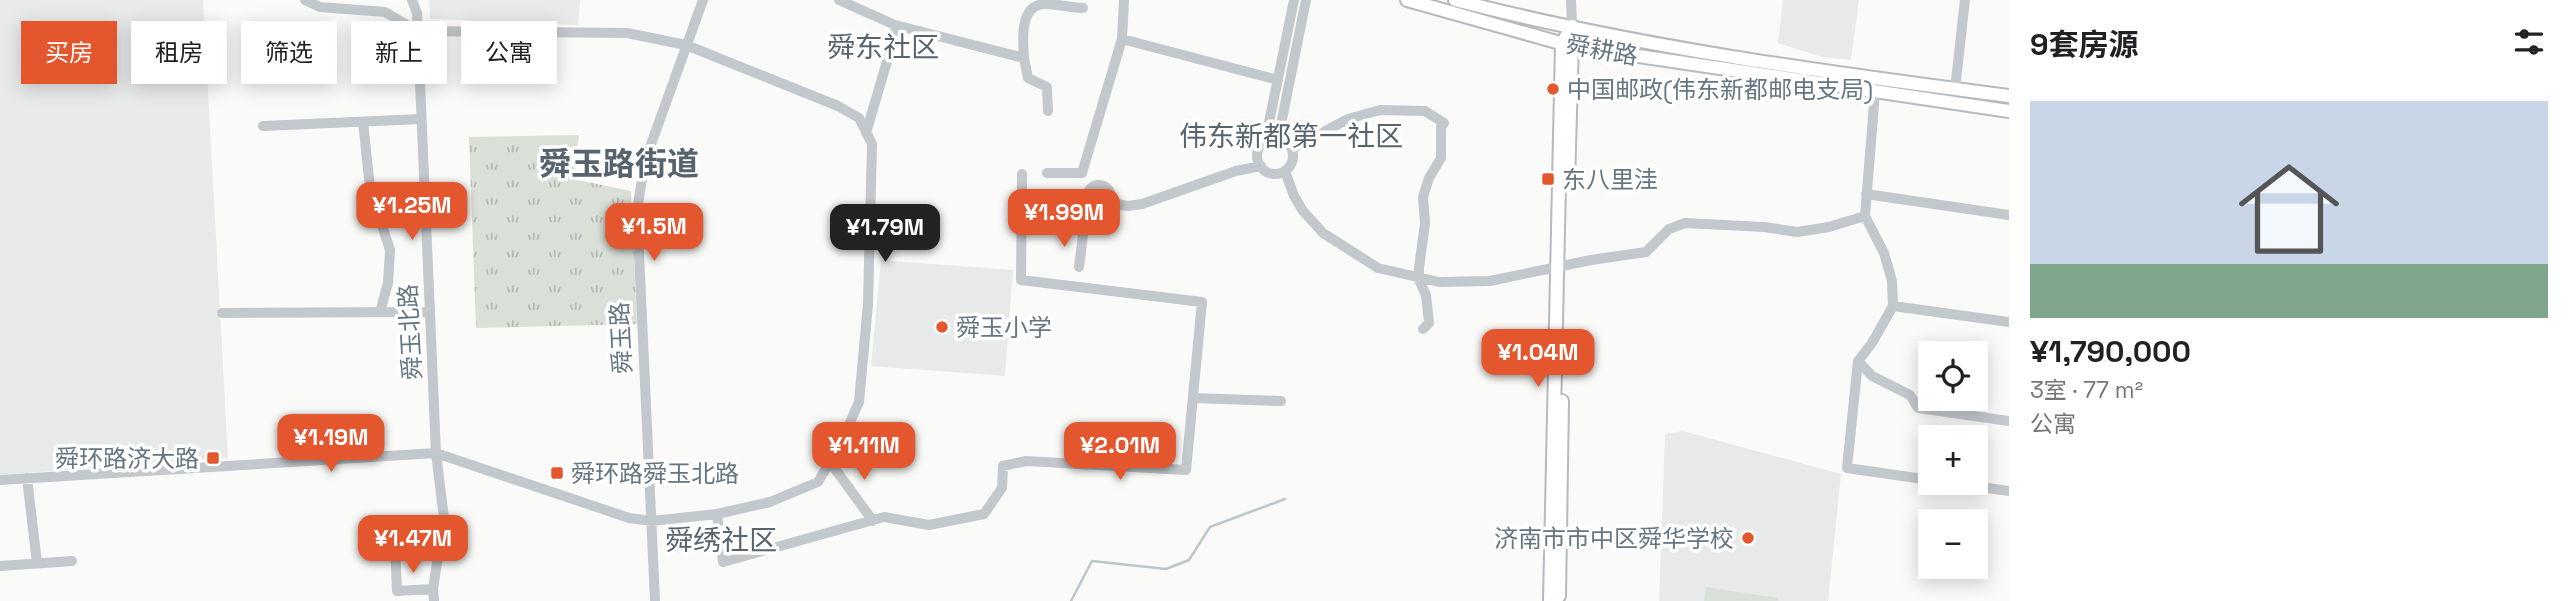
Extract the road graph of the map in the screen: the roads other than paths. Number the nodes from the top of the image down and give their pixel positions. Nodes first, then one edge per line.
1 (305, 0) edge
2 (412, 0) edge
3 (704, 0) edge
4 (839, 0) edge
5 (1124, 0) edge
6 (1294, 0) edge
7 (1307, 0) edge
8 (1406, 0) edge
9 (1455, 0) edge
10 (1572, 0) edge
11 (1965, 0) edge
12 (1083, 8) dead end
13 (401, 21) edge
14 (416, 21) edge
15 (895, 25) junction
16 (1572, 26) junction
17 (447, 30) edge
18 (1122, 38) junction
19 (686, 45) junction
20 (1567, 45) junction
21 (1024, 58) junction
22 (1278, 80) junction
23 (419, 84) edge
24 (1955, 89) junction
25 (1875, 92) junction
26 (2009, 96) edge
27 (1048, 111) dead end
28 (2009, 111) edge
29 (421, 120) junction
30 (363, 122) junction
31 (263, 126) dead end
32 (866, 133) junction
33 (1278, 139) junction
34 (1265, 142) junction
35 (1292, 149) junction
36 (1261, 166) junction
37 (1285, 171) junction
38 (1047, 173) dead end
39 (1082, 173) junction
40 (1022, 174) dead end
41 (1089, 189) junction
42 (1866, 194) junction
43 (1110, 203) junction
44 (2009, 215) edge
45 (1865, 216) junction
46 (1083, 235) dead end
47 (1079, 267) dead end
48 (1562, 267) junction
49 (1419, 277) junction
50 (1893, 306) junction
51 (380, 312) junction
52 (430, 312) junction
53 (222, 313) dead end
54 (2009, 322) edge
55 (1423, 329) dead end
56 (1858, 361) junction
57 (1193, 398) junction
58 (1281, 401) dead end
59 (2009, 422) edge
60 (436, 453) junction
61 (830, 461) junction
62 (27, 478) junction
63 (1918, 478) edge
64 (0, 480) edge
65 (1988, 489) edge
66 (2009, 492) edge
67 (718, 514) junction
68 (873, 520) junction
69 (394, 521) dead end
70 (652, 521) junction
71 (72, 561) dead end
72 (37, 563) junction
73 (0, 566) edge
74 (433, 589) junction
75 (433, 601) edge
76 (655, 601) edge
77 (1550, 601) edge
78 (1559, 601) edge

1 - 13 street
2 - 14 street, 舜玉北路
3 - 19 street, 舜玉路
4 - 15 street
5 - 18 street
6 - 22 street
7 - 33 street
8 - 20 main road, 舜耕路
9 - 16 main road, 舜耕路
10 - 16 street
11 - 24 street
12 - 21 street
15 - 21 street
15 - 32 street
16 - 20 main road
16 - 24 main road, 舜耕路
17 - 19 street
18 - 22 street
18 - 39 street
19 - 32 street
19 - 70 street, 舜玉路
20 - 25 main road, 舜耕路
20 - 48 main road
21 - 27 street
22 - 34 street
23 - 29 street, 舜玉北路
24 - 26 main road, 舜耕路
25 - 28 main road, 舜耕路
25 - 42 street
29 - 30 street
29 - 52 street, 舜玉北路
30 - 31 street
30 - 51 street
32 - 61 street
33 - 34 street
33 - 35 street
34 - 36 street
35 - 37 street
35 - 49 street
36 - 37 street
36 - 43 street
37 - 49 street
38 - 39 street
39 - 41 street
40 - 57 street
41 - 43 street
41 - 43 street
42 - 44 street
42 - 45 street
45 - 48 street
45 - 50 street
46 - 47 street
48 - 49 street
48 - 77 main road
48 - 78 main road
49 - 55 street
50 - 54 street
50 - 56 street
51 - 52 street
51 - 53 street
52 - 60 street, 舜玉北路
56 - 59 street
56 - 63 street
57 - 58 street
57 - 68 street
60 - 62 street
60 - 70 street
60 - 74 street, 舜玉北路
61 - 67 street
61 - 68 street
62 - 64 street
62 - 72 street
65 - 66 street
67 - 68 street
67 - 70 street
69 - 74 street
70 - 76 street, 舜玉路
71 - 72 street
72 - 73 street
74 - 75 street, 舜玉北路

